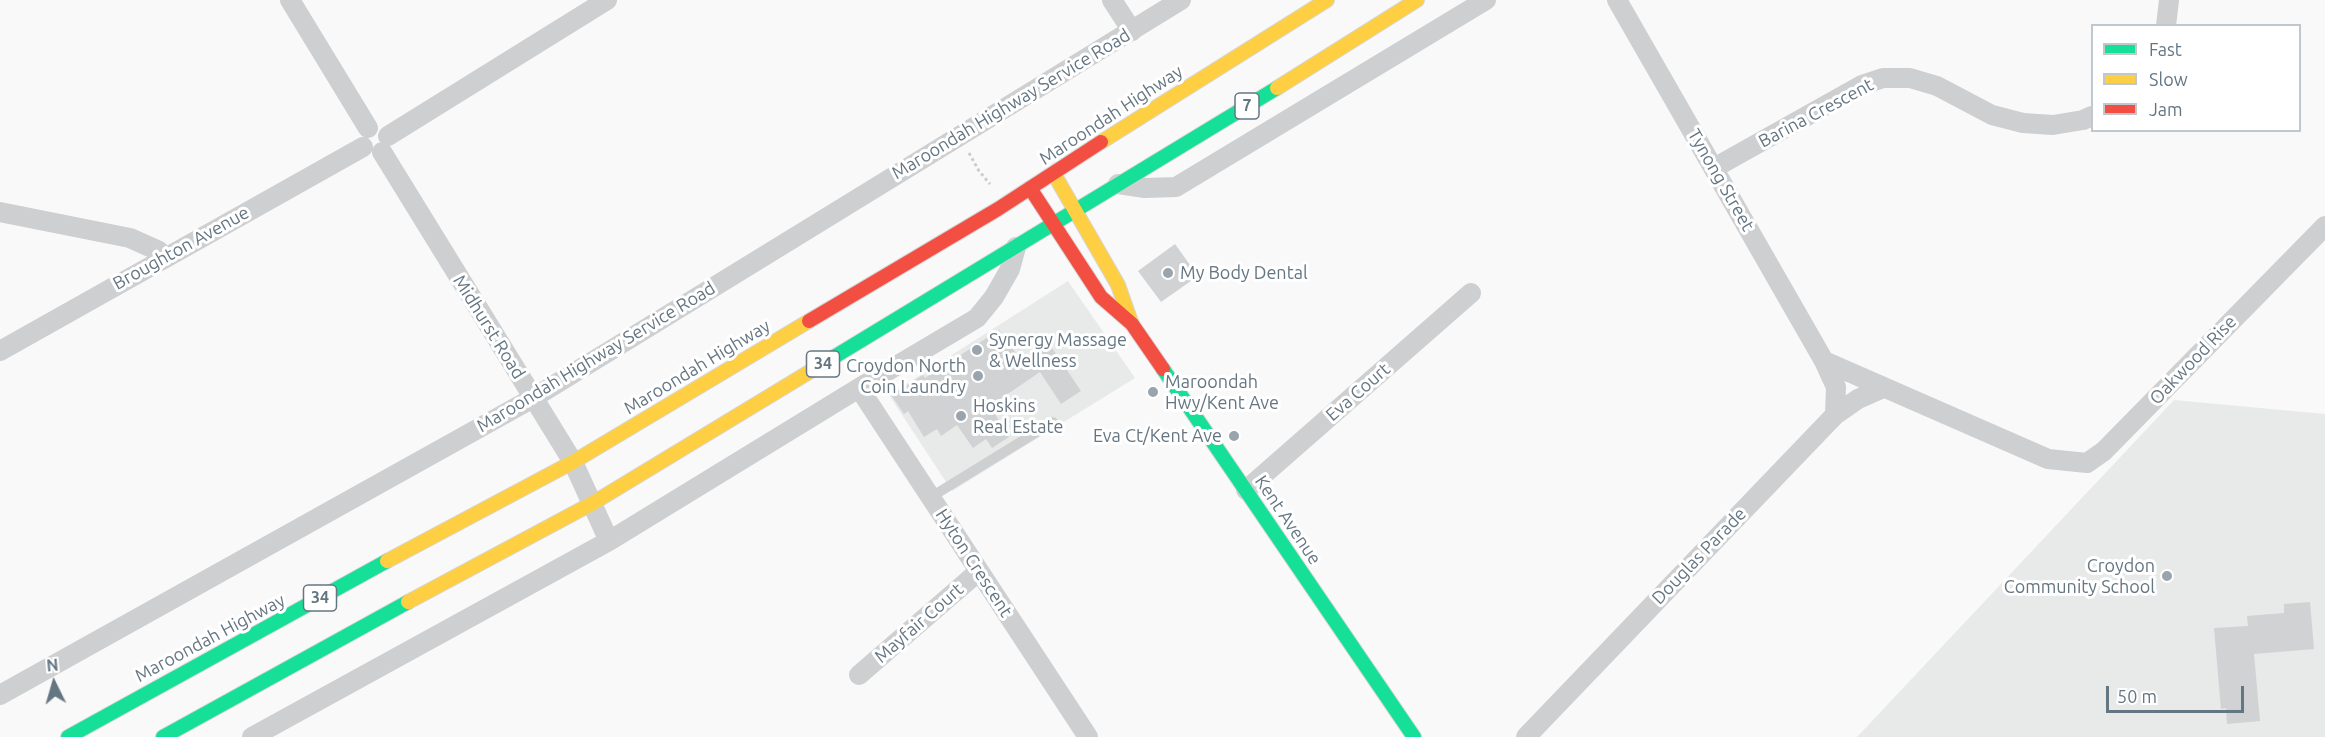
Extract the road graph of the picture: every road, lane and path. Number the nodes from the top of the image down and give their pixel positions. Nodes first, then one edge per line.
1 (290, 0) edge
2 (607, 0) edge
3 (1112, 0) edge
4 (1181, 0) edge
5 (1327, 0) edge
6 (1417, 0) edge
7 (1486, 0) edge
8 (1617, 0) edge
9 (2169, 0) edge
10 (2166, 24) edge
11 (1132, 31) junction
12 (2091, 116) edge
13 (961, 135) junction
14 (375, 141) junction
15 (1714, 168) junction
16 (1054, 174) junction
17 (1118, 184) junction
18 (991, 185) dead end
19 (1030, 188) junction
20 (1076, 210) junction
21 (0, 212) edge
22 (1052, 224) junction
23 (2325, 226) edge
24 (1016, 247) junction
25 (164, 258) junction
26 (1471, 293) dead end
27 (1132, 324) junction
28 (0, 351) edge
29 (1824, 361) junction
30 (859, 388) junction
31 (1883, 388) junction
32 (533, 398) junction
33 (1834, 415) junction
34 (1053, 422) dead end
35 (573, 462) junction
36 (1246, 490) junction
37 (931, 497) junction
38 (593, 503) junction
39 (609, 541) junction
40 (978, 572) junction
41 (859, 675) dead end
42 (0, 694) edge
43 (68, 737) edge
44 (163, 737) edge
45 (252, 737) edge
46 (1088, 737) edge
47 (1414, 737) edge
48 (1526, 737) edge

1 - 14 street, Midhurst Road
2 - 14 street, Broughton Avenue
3 - 11 street
4 - 11 street, Maroondah Highway Service Road
5 - 16 main road, Maroondah Highway
6 - 17 main road, 7
7 - 17 street
8 - 15 street, Tynong Street
9 - 10 street
11 - 13 street, Maroondah Highway Service Road
12 - 15 street, Barina Crescent
13 - 18 path
13 - 32 street, Maroondah Highway Service Road
14 - 25 street, Broughton Avenue
14 - 32 street, Midhurst Road
15 - 29 street, Tynong Street
16 - 19 main road, Maroondah Highway
16 - 20 main road, Kent Avenue
17 - 20 main road, 7
19 - 22 main road, Kent Avenue
19 - 35 main road, Maroondah Highway / 34
20 - 22 main road, 34
20 - 27 main road, Kent Avenue
21 - 25 street
22 - 24 main road, 34
22 - 27 main road, Kent Avenue
23 - 31 street, Oakwood Rise
24 - 30 street
24 - 38 main road, 34
25 - 28 street, Broughton Avenue
26 - 36 street, Eva Court
27 - 36 main road, Kent Avenue
29 - 31 street
29 - 33 street, Tynong Street
30 - 37 street, Hyton Crescent
30 - 39 street
31 - 33 street, Douglas Parade
32 - 35 street, Midhurst Road
32 - 42 street, Maroondah Highway Service Road
33 - 48 street, Douglas Parade
34 - 37 lane
35 - 38 street, Midhurst Road
35 - 43 main road, Maroondah Highway / 34
36 - 47 main road, Kent Avenue
37 - 40 street, Hyton Crescent
38 - 39 street, Midhurst Road
38 - 44 main road, 34
39 - 45 street
40 - 41 street, Mayfair Court
40 - 46 street, Hyton Crescent

